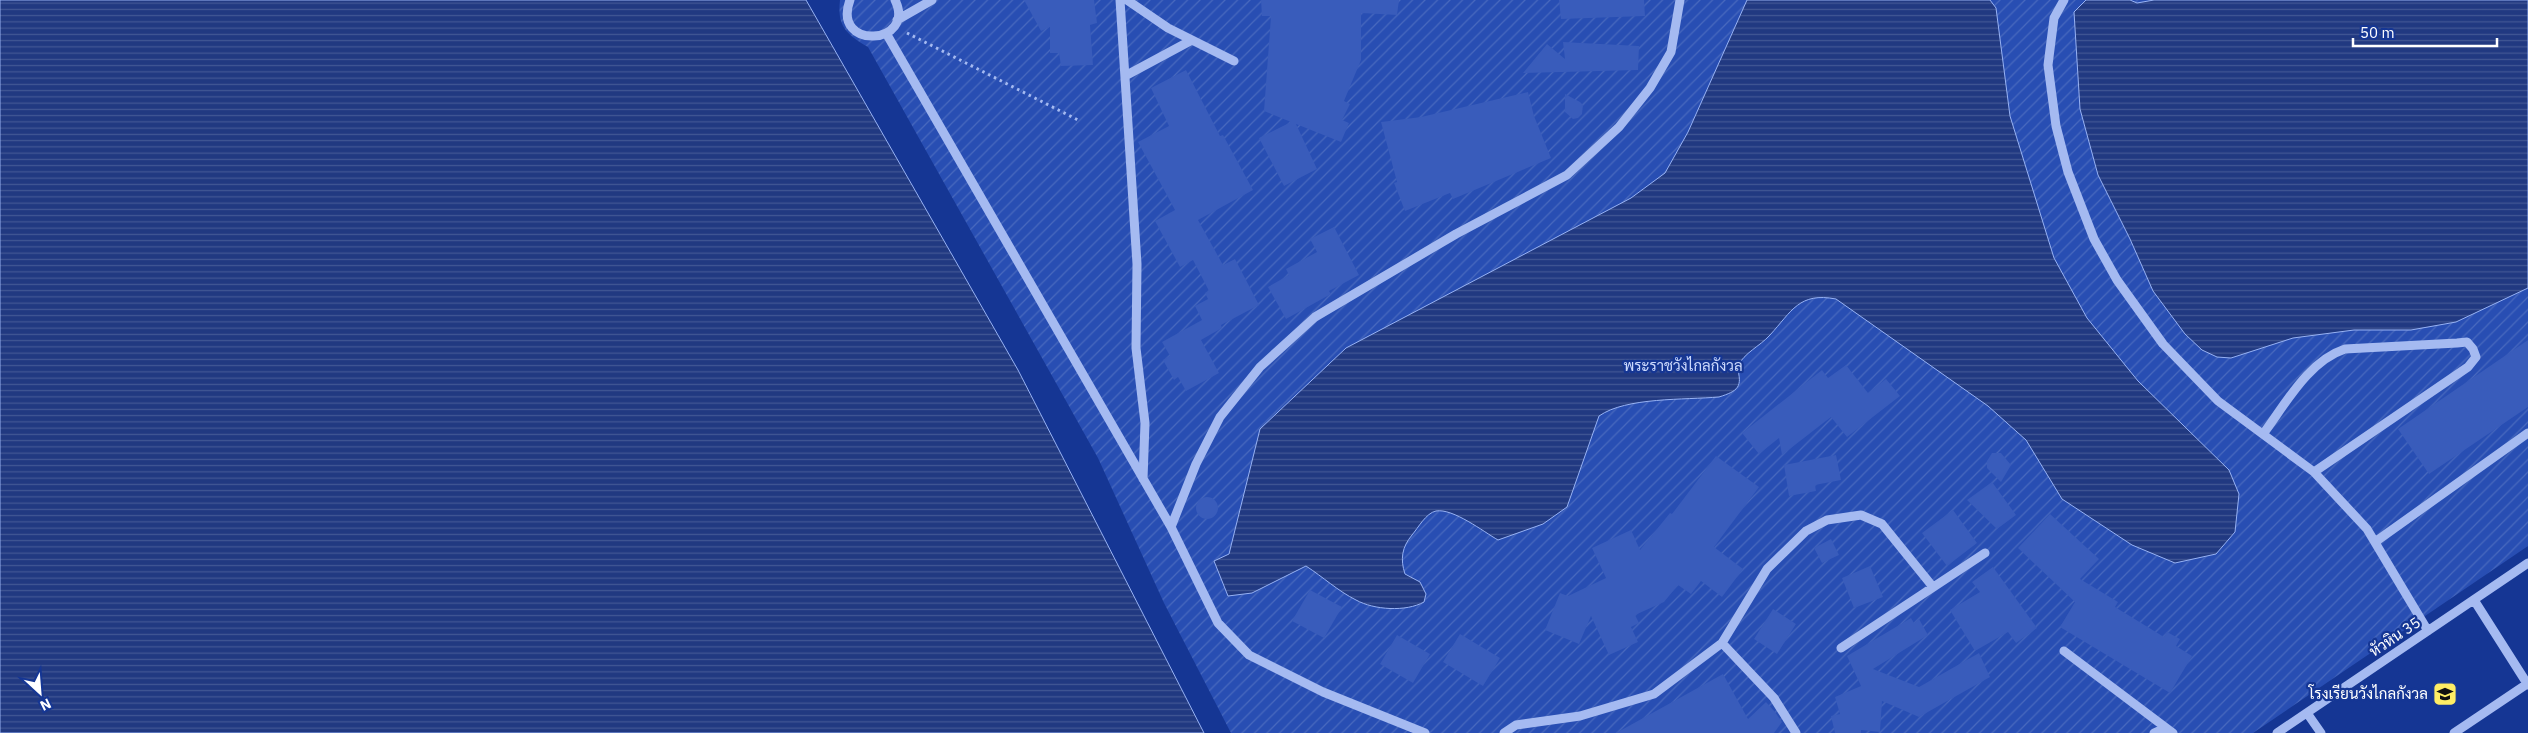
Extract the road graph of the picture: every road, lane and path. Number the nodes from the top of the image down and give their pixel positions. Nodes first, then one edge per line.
1 (850, 0) edge
2 (895, 0) edge
3 (932, 0) edge
4 (1120, 0) edge
5 (1128, 0) edge
6 (1680, 0) edge
7 (2064, 0) edge
8 (896, 23) junction
9 (886, 33) junction
10 (1192, 40) junction
11 (1234, 61) dead end
12 (1125, 76) junction
13 (1080, 121) dead end
14 (2528, 433) edge
15 (2263, 434) junction
16 (2314, 472) junction
17 (1143, 479) junction
18 (1171, 527) junction
19 (2375, 542) junction
20 (1985, 553) dead end
21 (2528, 563) edge
22 (1933, 587) junction
23 (2474, 600) junction
24 (2428, 631) junction
25 (1722, 642) junction
26 (1842, 648) dead end
27 (2064, 651) dead end
28 (2528, 684) edge
29 (2307, 713) junction
30 (2169, 730) edge
31 (1424, 733) edge
32 (1504, 733) edge
33 (1796, 733) edge
34 (2154, 733) edge
35 (2277, 733) edge
36 (2321, 733) edge
37 (2454, 733) edge

1 - 9 street
2 - 8 street
3 - 8 street
4 - 12 street
5 - 10 street
6 - 18 street
7 - 15 street
8 - 9 street
8 - 13 path
9 - 17 street
10 - 11 street
10 - 12 street
12 - 17 street
14 - 19 street
15 - 16 street
15 - 16 street
16 - 19 street
17 - 18 street
18 - 31 street
19 - 24 street
20 - 22 street
21 - 23 street, หัวหิน 35
22 - 25 street
22 - 26 street
23 - 24 street, หัวหิน 35
23 - 28 street
24 - 29 street, หัวหิน 35
25 - 32 street
25 - 33 street
27 - 30 street
28 - 37 street
29 - 35 street, หัวหิน 35
29 - 36 street
30 - 34 street

